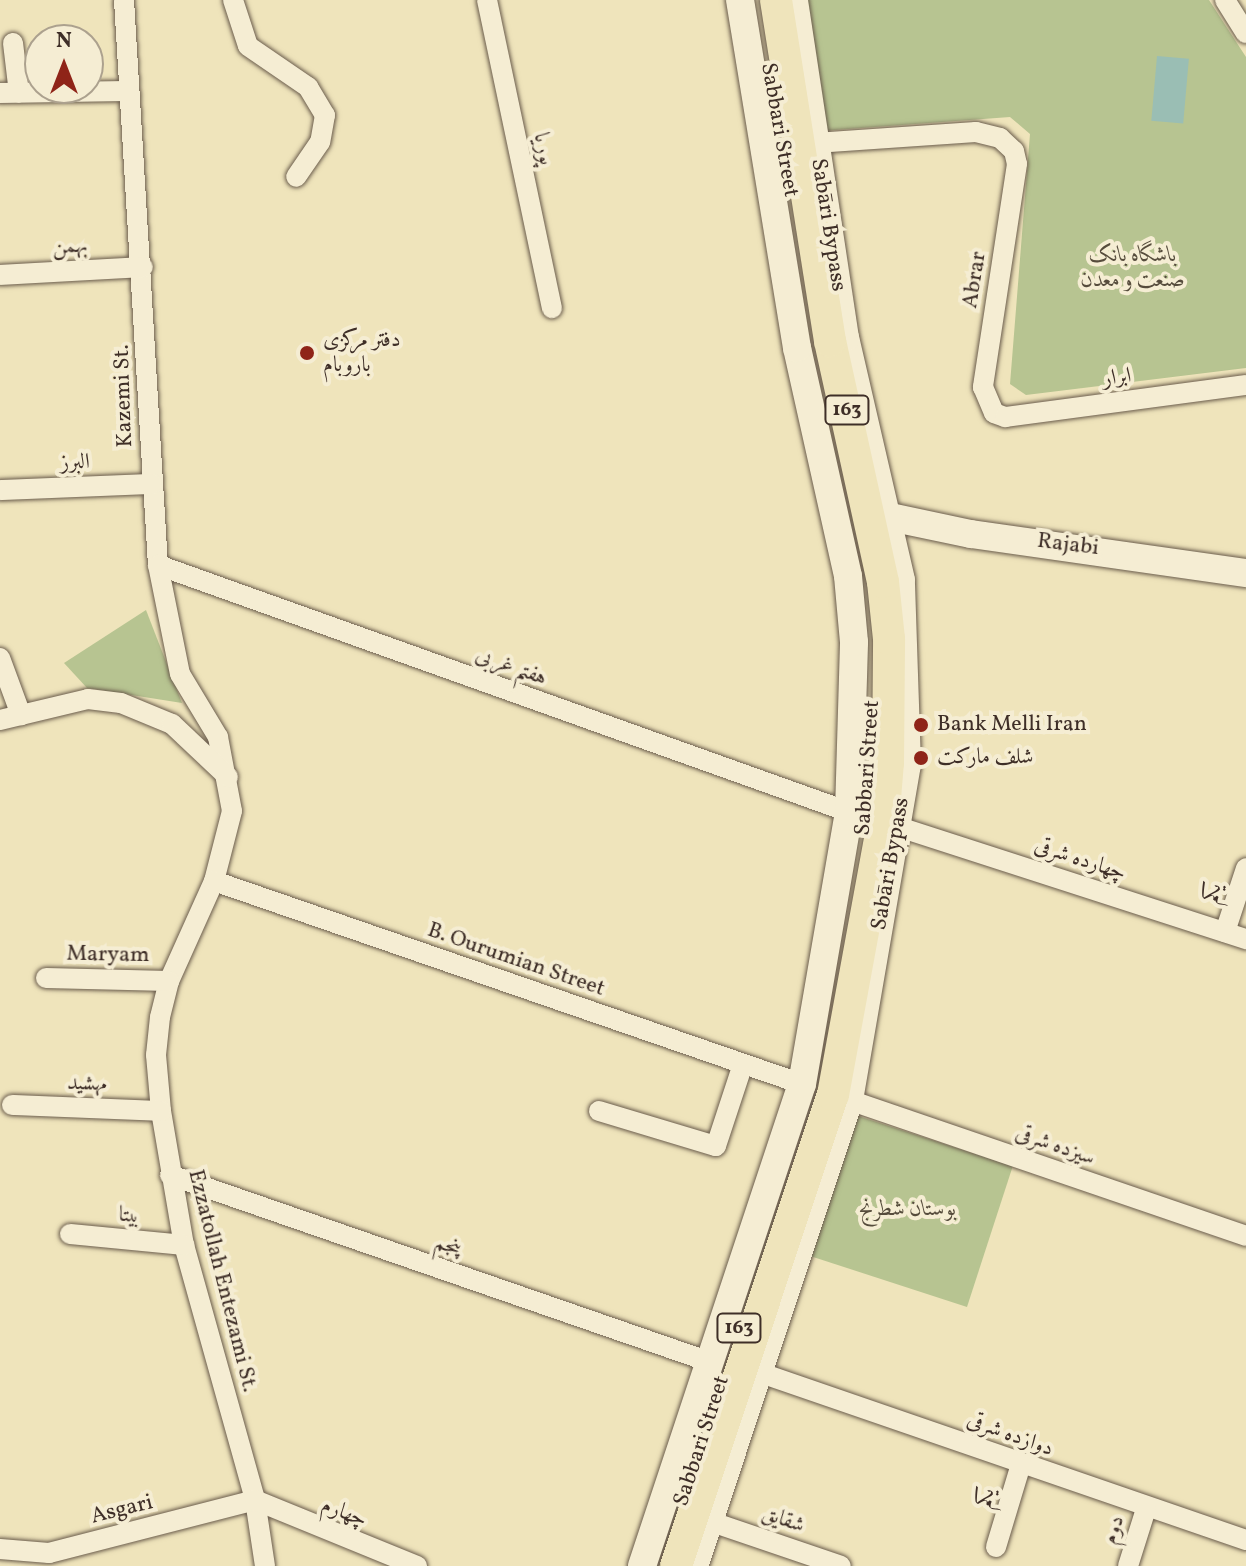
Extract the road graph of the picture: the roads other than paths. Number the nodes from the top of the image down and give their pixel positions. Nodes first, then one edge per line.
1 (124, 0) edge
2 (233, 0) edge
3 (487, 0) edge
4 (740, 0) edge
5 (758, 0) edge
6 (776, 0) edge
7 (794, 0) edge
8 (1225, 0) edge
9 (1246, 33) edge
10 (13, 43) dead end
11 (126, 91) junction
12 (9, 93) edge
13 (815, 143) junction
14 (296, 177) dead end
15 (143, 267) junction
16 (0, 275) edge
17 (552, 308) dead end
18 (1246, 385) edge
19 (152, 484) junction
20 (0, 490) edge
21 (890, 517) junction
22 (158, 565) junction
23 (1246, 573) edge
24 (0, 658) edge
25 (21, 715) junction
26 (0, 720) edge
27 (228, 777) junction
28 (875, 820) junction
29 (1246, 868) edge
30 (214, 881) junction
31 (1225, 932) junction
32 (1246, 939) edge
33 (46, 978) dead end
34 (169, 981) junction
35 (743, 1064) junction
36 (825, 1092) junction
37 (12, 1105) dead end
38 (161, 1111) junction
39 (599, 1111) dead end
40 (170, 1175) junction
41 (70, 1234) dead end
42 (1246, 1236) edge
43 (184, 1245) junction
44 (710, 1362) junction
45 (758, 1372) junction
46 (1021, 1464) junction
47 (255, 1500) junction
48 (1146, 1509) junction
49 (709, 1521) junction
50 (1246, 1540) edge
51 (996, 1547) dead end
52 (0, 1549) edge
53 (265, 1566) edge
54 (417, 1566) edge
55 (642, 1566) edge
56 (661, 1566) edge
57 (676, 1566) edge
58 (694, 1566) edge
59 (841, 1566) edge
60 (1128, 1566) edge

1 - 11 street, Kazemi St.
2 - 14 street
3 - 17 street, پوریا
4 - 28 main road
5 - 28 main road, Sabbari Street / 163
6 - 28 main road, 163
7 - 13 main road, Sabāri Bypass
8 - 9 street
10 - 12 street
11 - 12 street
11 - 15 street, Kazemi St.
13 - 18 street, ابرار
13 - 21 main road, Sabāri Bypass
15 - 16 street, بهمن
15 - 19 street, Kazemi St.
19 - 20 street, البرز
19 - 22 street, Kazemi St.
21 - 23 main road, Rajabi
21 - 28 main road, Sabāri Bypass
22 - 27 street, Kazemi St.
22 - 28 street, هفتم غربی
24 - 25 street
25 - 26 street
25 - 27 street
27 - 30 street, Ezzatollah Entezami St.
28 - 31 street, چهارده شرقی
28 - 36 main road, Sabbari Street / 163
29 - 31 street, یکم
30 - 34 street, Ezzatollah Entezami St.
30 - 35 street, B. Ourumian Street
31 - 32 street, چهارده شرقی
33 - 34 street, Maryam
34 - 38 street, Ezzatollah Entezami St.
35 - 36 street, B. Ourumian Street
35 - 39 street
36 - 42 street, سیزده شرقی
36 - 44 main road
36 - 45 main road
36 - 56 main road, Sabbari Street / 163
36 - 57 main road, Sabbari Street / 163
37 - 38 street, مهشید
38 - 40 street, Ezzatollah Entezami St.
40 - 43 street, Ezzatollah Entezami St.
40 - 44 street, پنجم
41 - 43 street, بیتا
43 - 47 street, Ezzatollah Entezami St.
44 - 55 main road
45 - 46 street, دوازده شرقی
45 - 49 main road
46 - 48 street, دوازده شرقی
46 - 51 street, یکم
47 - 52 street, Asgari
47 - 53 street, Ezzatollah Entezami St.
47 - 54 street, چهارم
48 - 50 street, دوازده شرقی
48 - 60 street, دوم
49 - 58 main road
49 - 59 street, شقایق

